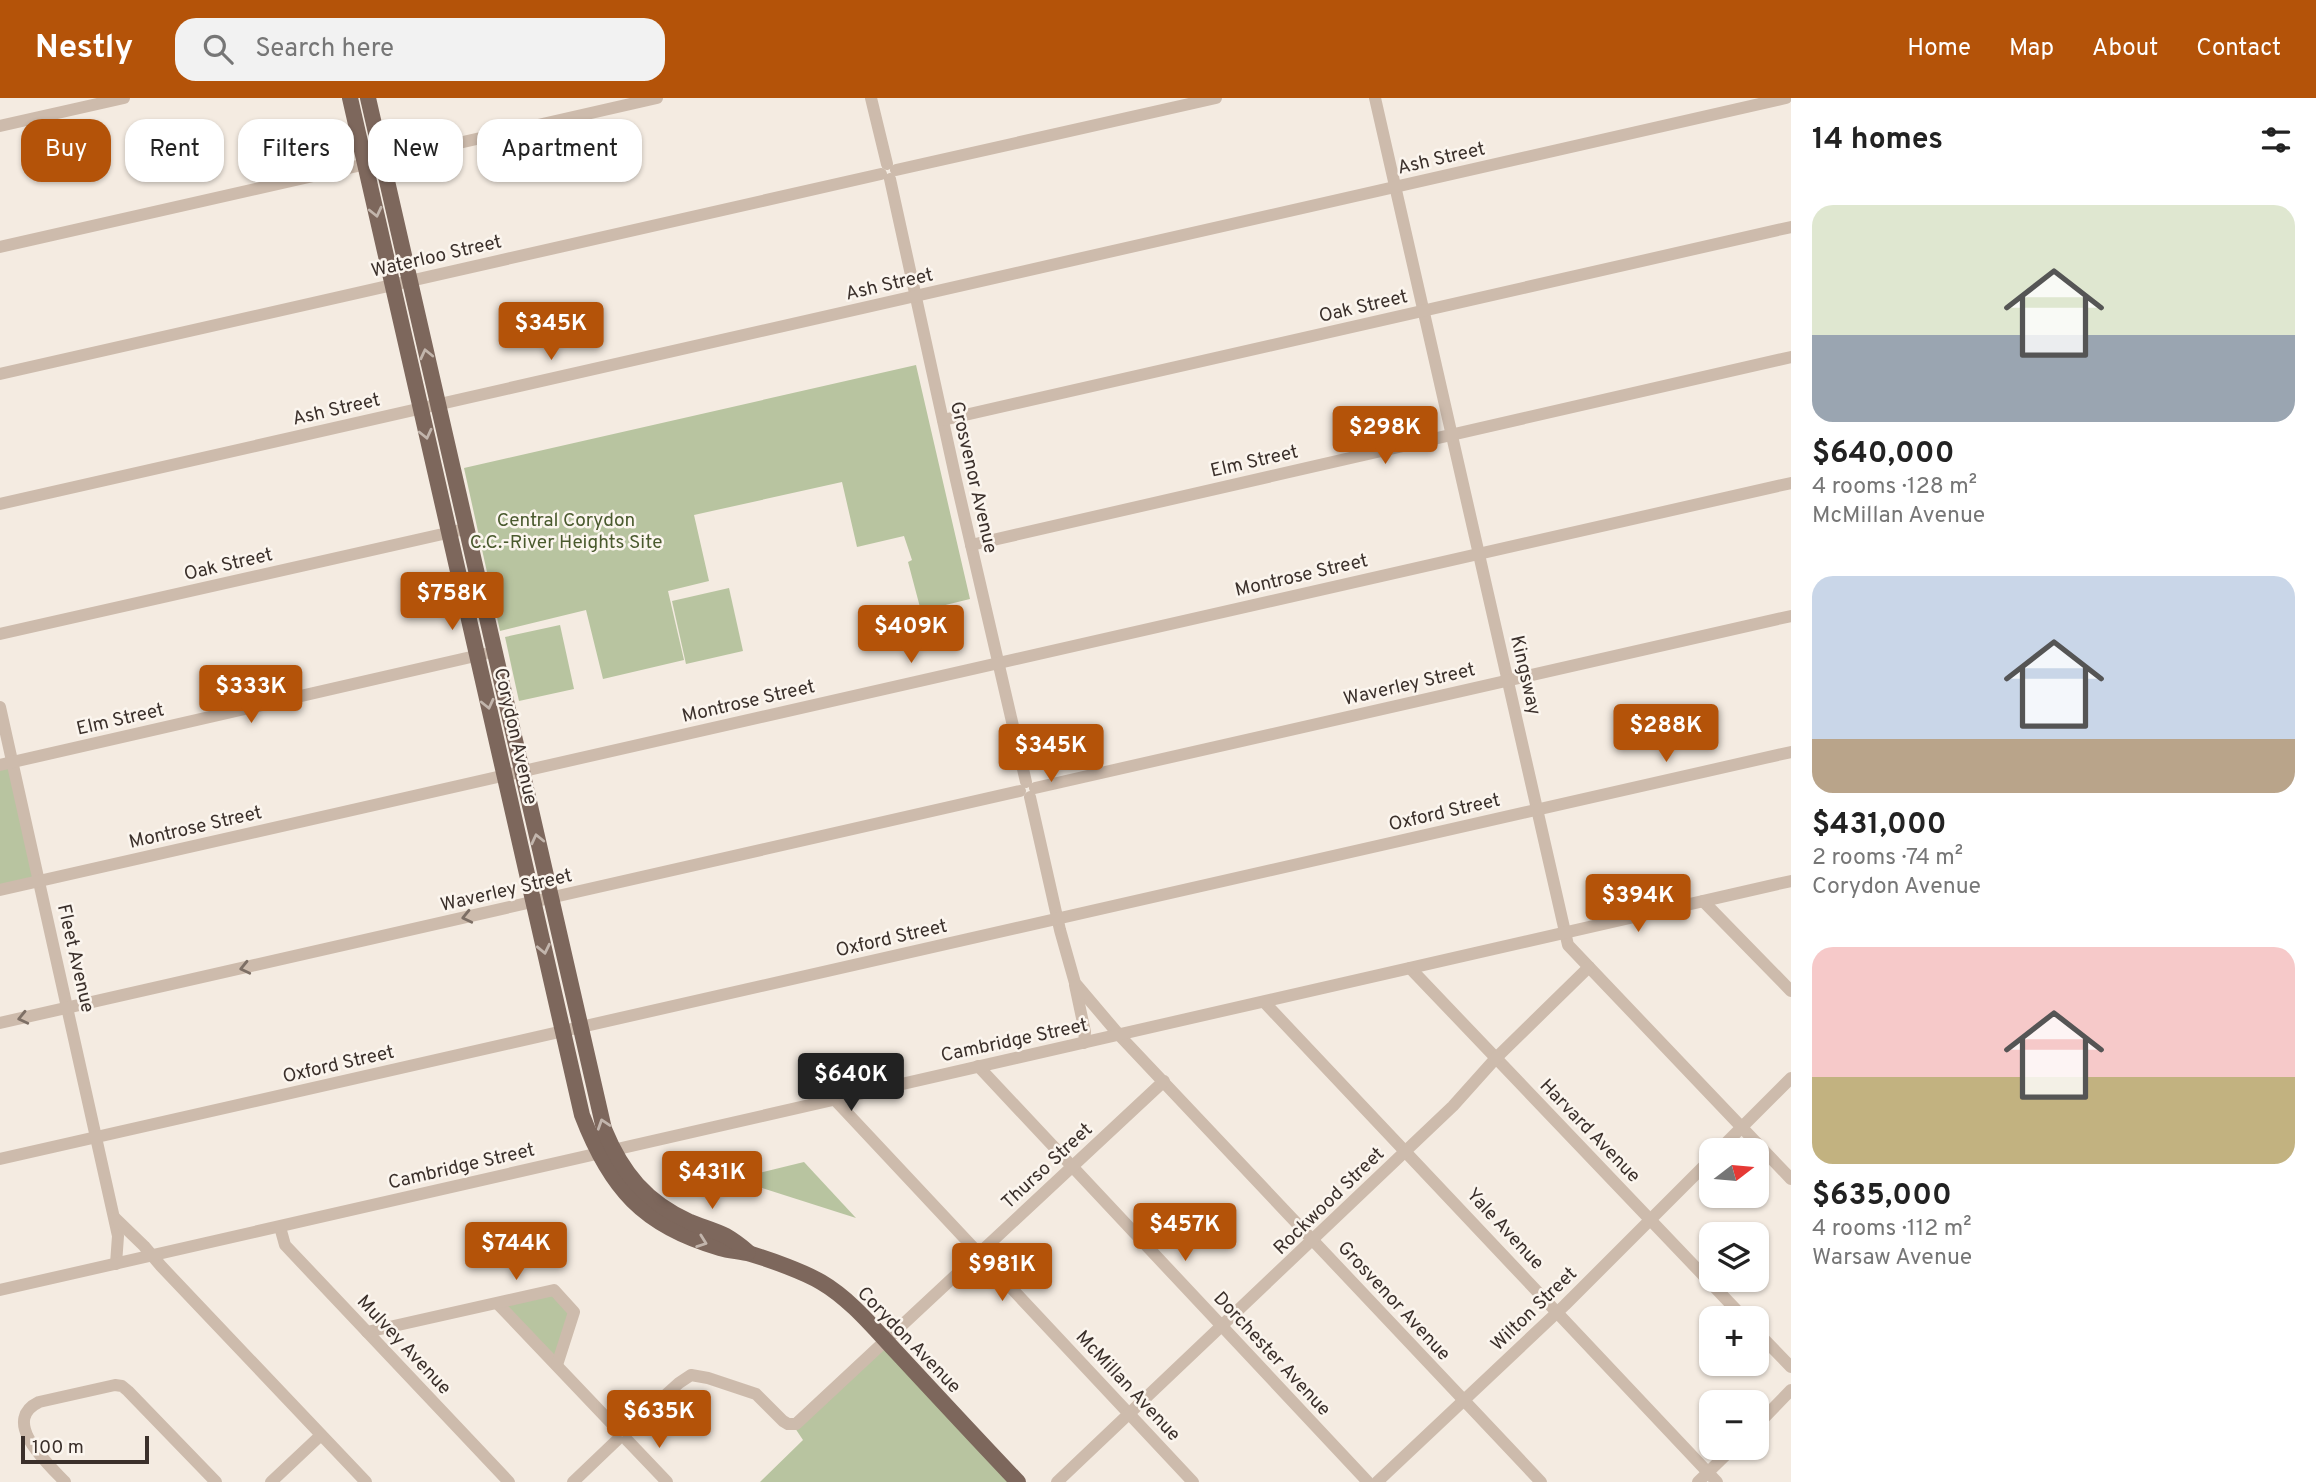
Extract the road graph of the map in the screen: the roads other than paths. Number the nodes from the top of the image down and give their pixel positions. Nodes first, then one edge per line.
1 (124, 98) edge
2 (350, 98) edge
3 (368, 98) edge
4 (657, 98) edge
5 (871, 98) edge
6 (1216, 98) edge
7 (1375, 98) edge
8 (1786, 98) edge
9 (373, 119) edge
10 (0, 126) edge
11 (463, 142) edge
12 (368, 162) edge
13 (365, 163) junction
14 (888, 172) junction
15 (387, 182) edge
16 (1396, 187) junction
17 (1791, 227) edge
18 (0, 247) edge
19 (409, 281) junction
20 (392, 285) junction
21 (915, 297) junction
22 (1424, 311) junction
23 (1791, 357) edge
24 (0, 374) edge
25 (438, 404) junction
26 (421, 409) junction
27 (943, 420) junction
28 (1452, 434) junction
29 (1791, 483) edge
30 (0, 504) edge
31 (465, 529) junction
32 (448, 533) junction
33 (971, 545) junction
34 (1479, 554) junction
35 (1791, 616) edge
36 (0, 634) edge
37 (494, 652) junction
38 (477, 656) junction
39 (998, 662) junction
40 (1508, 680) junction
41 (0, 707) edge
42 (1791, 752) edge
43 (6, 763) edge
44 (522, 772) junction
45 (504, 776) junction
46 (1028, 789) junction
47 (1538, 810) junction
48 (40, 881) junction
49 (1791, 881) edge
50 (0, 890) edge
51 (550, 898) junction
52 (1703, 901) junction
53 (533, 902) junction
54 (1057, 919) junction
55 (1565, 933) junction
56 (1589, 967) junction
57 (1410, 968) junction
58 (1075, 983) junction
59 (1791, 991) edge
60 (1264, 1002) junction
61 (68, 1008) junction
62 (0, 1023) edge
63 (580, 1028) junction
64 (1143, 1030) junction
65 (563, 1032) junction
66 (1120, 1035) junction
67 (1084, 1043) junction
68 (1135, 1052) junction
69 (1496, 1058) junction
70 (978, 1066) junction
71 (1791, 1078) edge
72 (1164, 1081) junction
73 (835, 1100) junction
74 (1741, 1128) junction
75 (97, 1137) junction
76 (1731, 1138) edge
77 (1407, 1151) junction
78 (604, 1152) junction
79 (0, 1159) edge
80 (1072, 1166) junction
81 (1699, 1171) edge
82 (1791, 1179) edge
83 (114, 1218) junction
84 (1650, 1220) junction
85 (280, 1227) junction
86 (1313, 1241) junction
87 (978, 1253) junction
88 (153, 1256) junction
89 (116, 1264) junction
90 (0, 1290) edge
91 (498, 1304) junction
92 (1732, 1306) edge
93 (1557, 1312) junction
94 (1222, 1326) junction
95 (367, 1332) junction
96 (886, 1341) junction
97 (1769, 1344) edge
98 (557, 1365) junction
99 (1791, 1367) edge
100 (1791, 1390) edge
101 (1464, 1401) junction
102 (1128, 1413) junction
103 (1769, 1413) edge
104 (321, 1434) junction
105 (622, 1435) junction
106 (1725, 1460) edge
107 (1713, 1477) edge
108 (65, 1482) edge
109 (216, 1482) edge
110 (271, 1482) edge
111 (366, 1482) edge
112 (509, 1482) edge
113 (573, 1482) edge
114 (667, 1482) edge
115 (1018, 1482) edge
116 (1057, 1482) edge
117 (1193, 1482) edge
118 (1368, 1482) edge
119 (1377, 1482) edge
120 (1541, 1482) edge
121 (1698, 1482) edge

1 - 10 street
2 - 13 main road, Corydon Avenue
3 - 9 main road, Corydon Avenue
4 - 11 street
5 - 14 street, Grosvenor Avenue
6 - 14 street, Waterloo Street
7 - 16 street, Kingsway
8 - 16 street, Ash Street
12 - 13 street
13 - 18 street
13 -> 20 main road, Corydon Avenue
14 - 19 street, Waterloo Street
14 - 21 street, Grosvenor Avenue
15 - 19 main road, Corydon Avenue
16 - 21 street, Ash Street
16 - 22 street, Kingsway
17 - 22 street, Oak Street
19 - 20 street, Waterloo Street
25 -> 19 main road, Corydon Avenue
20 - 24 street, Waterloo Street
20 - 26 main road, Corydon Avenue
21 - 25 street, Ash Street
21 - 27 street, Grosvenor Avenue
22 - 27 street, Oak Street
22 - 28 street, Kingsway
23 - 28 street, Elm Street
25 - 26 street, Ash Street
25 - 31 main road, Corydon Avenue
26 - 30 street, Ash Street
26 -> 32 main road, Corydon Avenue
27 - 33 street, Grosvenor Avenue
28 - 33 street, Elm Street
28 - 34 street, Kingsway
29 - 34 street, Montrose Street
31 - 32 street, Oak Street
31 - 37 main road, Corydon Avenue
32 - 36 street, Oak Street
32 - 38 main road, Corydon Avenue
33 - 39 street, Grosvenor Avenue
34 - 39 street, Montrose Street
34 - 40 street, Kingsway
35 - 40 street, Waverley Street
37 - 38 street, Elm Street
37 - 44 main road, Corydon Avenue
38 - 43 street, Elm Street
38 -> 45 main road, Corydon Avenue
39 - 44 street, Montrose Street
39 - 46 street, Grosvenor Avenue
40 - 46 street, Waverley Street
40 - 47 street, Kingsway
41 - 43 street, Fleet Avenue
42 - 47 street, Oxford Street
43 - 48 street, Fleet Avenue
44 - 45 street, Montrose Street
51 -> 44 main road, Corydon Avenue
45 - 48 street, Montrose Street
45 - 53 main road, Corydon Avenue
46 - 51 street, Waverley Street
46 - 54 street, Grosvenor Avenue
47 - 54 street, Oxford Street
47 - 55 street, Kingsway
48 - 50 street, Montrose Street
48 - 61 street, Fleet Avenue
49 - 52 street, Cambridge Street
51 - 53 street, Waverley Street
51 - 63 main road, Corydon Avenue
52 - 55 street, Cambridge Street
52 - 59 street
53 -> 61 street, Waverley Street
53 -> 65 main road, Corydon Avenue
54 - 58 street, Grosvenor Avenue
54 - 63 street, Oxford Street
55 - 56 street, Kingsway
55 - 57 street, Cambridge Street
56 - 69 street, Rockwood Street
56 - 74 street, Kingsway
57 - 60 street, Cambridge Street
57 - 69 street, Harvard Avenue
58 - 66 street, Grosvenor Avenue
58 - 67 street, Grosvenor Avenue
60 - 64 street, Cambridge Street
60 - 77 street, Yale Avenue
61 -> 62 street, Waverley Street
61 - 75 street, Fleet Avenue
63 - 65 street, Oxford Street
78 -> 63 main road, Corydon Avenue
64 - 66 street, Cambridge Street
64 - 68 street
65 - 75 street, Oxford Street
65 - 78 main road, Corydon Avenue
66 - 67 street, Cambridge Street
66 - 68 street, Grosvenor Avenue
67 - 70 street, Cambridge Street
68 - 72 street, Grosvenor Avenue
69 - 77 street, Rockwood Street
69 - 84 street, Harvard Avenue
70 - 73 street, Cambridge Street
70 - 80 street, Dorchester Avenue
71 - 74 street
72 - 80 street, Thurso Street
72 - 86 street, Grosvenor Avenue
73 - 78 street, Cambridge Street
73 - 87 street, McMillan Avenue
74 - 76 street
74 - 82 street, Kingsway
75 - 79 street, Oxford Street
75 - 83 street, Fleet Avenue
77 - 86 street, Rockwood Street
77 - 93 street, Yale Avenue
78 - 85 street, Cambridge Street
78 - 96 main road, Corydon Avenue
80 - 87 street, Thurso Street
80 - 94 street, Dorchester Avenue
81 - 84 street, Wilton Street
83 - 88 street
83 - 89 street, Fleet Avenue
84 - 92 street, Harvard Avenue
84 - 93 street, Wilton Street
85 - 88 street, Cambridge Street
85 - 95 street, Mulvey Avenue
86 - 94 street, Rockwood Street
86 - 101 street, Grosvenor Avenue
87 - 96 street, Thurso Street
87 - 102 street, McMillan Avenue
88 - 89 street, Cambridge Street
88 - 104 street
89 - 90 street, Cambridge Street
91 - 95 street
91 - 98 street
91 - 98 street
93 - 101 street, Wilton Street
93 - 107 street, Yale Avenue
94 - 102 street, Rockwood Street
94 - 118 street, Dorchester Avenue
95 - 112 street, Mulvey Avenue
96 - 105 street, Thurso Street
96 - 115 main road, Corydon Avenue
97 - 99 street
98 - 105 street
100 - 103 street
101 - 119 street, Wilton Street
101 - 120 street, Grosvenor Avenue
102 - 116 street, Rockwood Street
102 - 117 street, McMillan Avenue
104 - 110 street
104 - 111 street
105 - 113 street, Thurso Street
105 - 114 street
106 - 107 street
107 - 121 street
108 - 109 street

